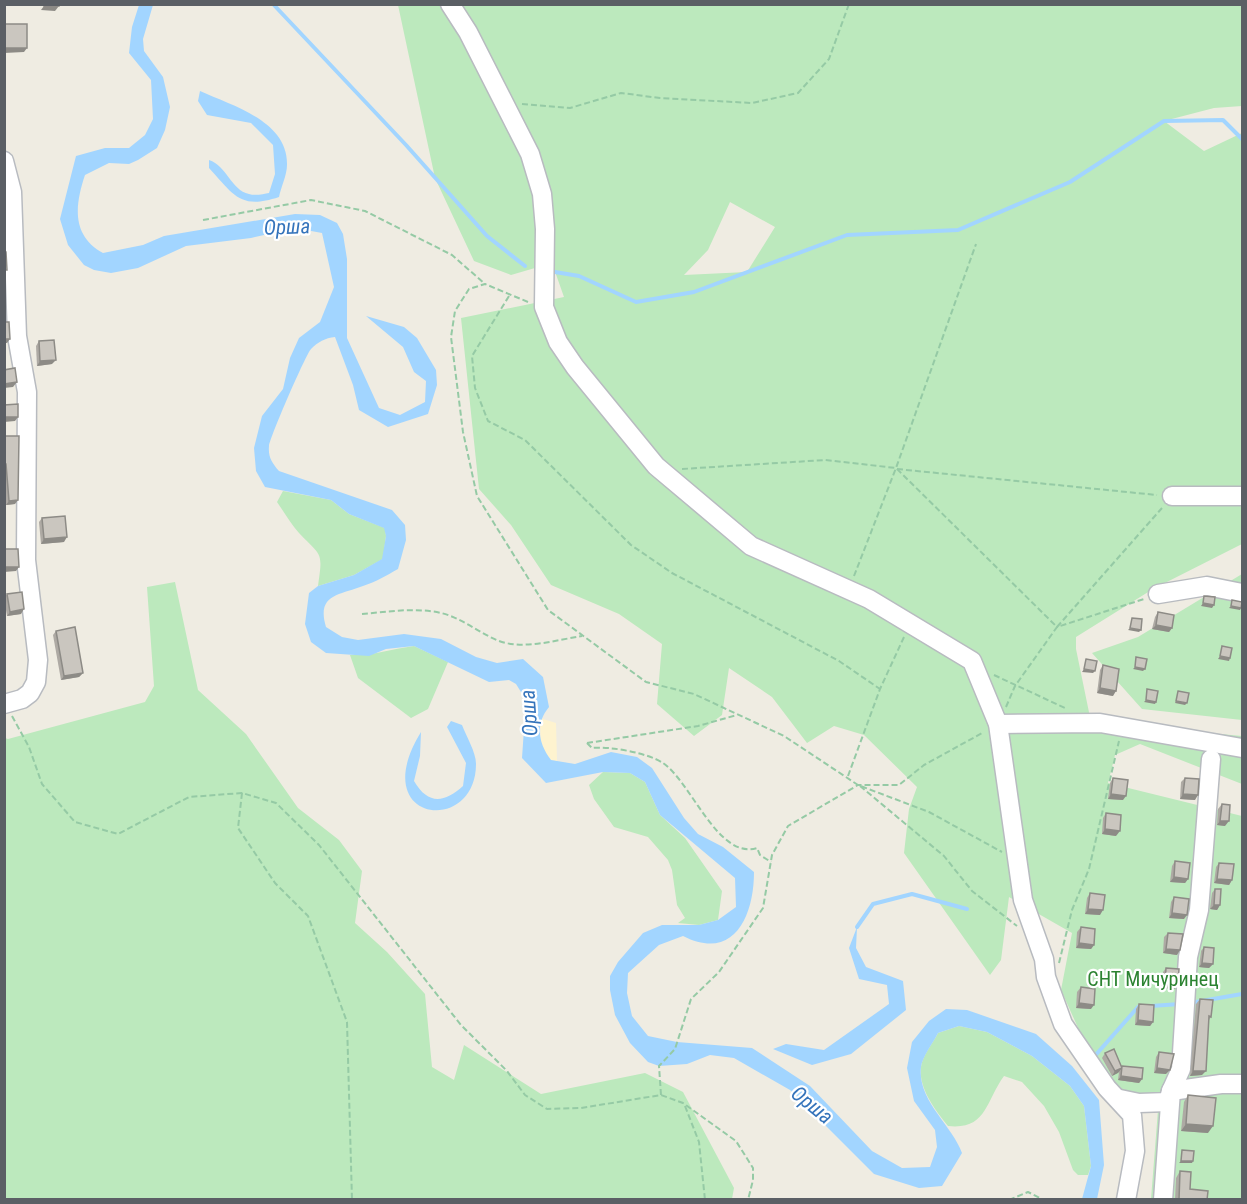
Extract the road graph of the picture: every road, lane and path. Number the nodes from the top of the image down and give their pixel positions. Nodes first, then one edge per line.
1 (450, 4) edge
2 (849, 4) edge
3 (504, 101) junction
4 (4, 161) edge
5 (203, 220) dead end
6 (976, 244) dead end
7 (485, 284) junction
8 (509, 296) junction
9 (544, 307) junction
10 (896, 468) junction
11 (661, 470) junction
12 (1172, 496) junction
13 (1242, 496) edge
14 (848, 590) junction
15 (1242, 593) edge
16 (1158, 594) joint
17 (362, 614) dead end
18 (910, 624) junction
19 (1057, 627) junction
20 (582, 636) junction
21 (972, 661) junction
22 (1015, 686) junction
23 (880, 689) junction
24 (5, 704) edge
25 (1068, 709) dead end
26 (737, 715) junction
27 (998, 724) junction
28 (1122, 726) junction
29 (1242, 748) edge
30 (1211, 759) dead end
31 (848, 776) junction
32 (858, 785) junction
33 (242, 793) junction
34 (1018, 861) junction
35 (771, 862) junction
36 (1038, 940) junction
37 (1046, 977) junction
38 (1242, 1084) edge
39 (661, 1095) junction
40 (1169, 1097) junction
41 (1120, 1099) junction
42 (683, 1103) junction
43 (1134, 1129) junction
44 (352, 1200) edge
45 (705, 1200) edge
46 (748, 1200) edge
47 (1009, 1200) edge
48 (1044, 1200) edge
49 (1126, 1200) edge
50 (1162, 1200) edge

1 - 3 street
2 - 3 path
3 - 9 street
4 - 24 street
5 - 7 path
6 - 10 path
7 - 8 path
7 - 20 path
8 - 9 path
8 - 23 path
9 - 11 street
10 - 11 path
10 - 12 path
10 - 14 path
10 - 19 path
11 - 14 street
12 - 13 street
12 - 19 path
14 - 18 street
15 - 16 street
16 - 19 path
17 - 20 path
18 - 21 street
18 - 23 path
19 - 22 path
20 - 26 path
21 - 22 path
21 - 27 street
22 - 25 path
22 - 27 path
23 - 31 path
24 - 33 path
26 - 31 path
26 - 35 path
27 - 28 street
27 - 32 path
27 - 34 street
28 - 29 street
28 - 37 path
30 - 40 street
31 - 32 path
32 - 34 path
32 - 35 path
32 - 36 path
33 - 39 path
33 - 44 path
34 - 36 street
35 - 39 path
36 - 37 street
37 - 41 street
38 - 40 street
39 - 42 path
40 - 41 street
40 - 43 street
40 - 50 street
41 - 43 street
42 - 45 path
42 - 46 path
43 - 49 street
47 - 48 path

